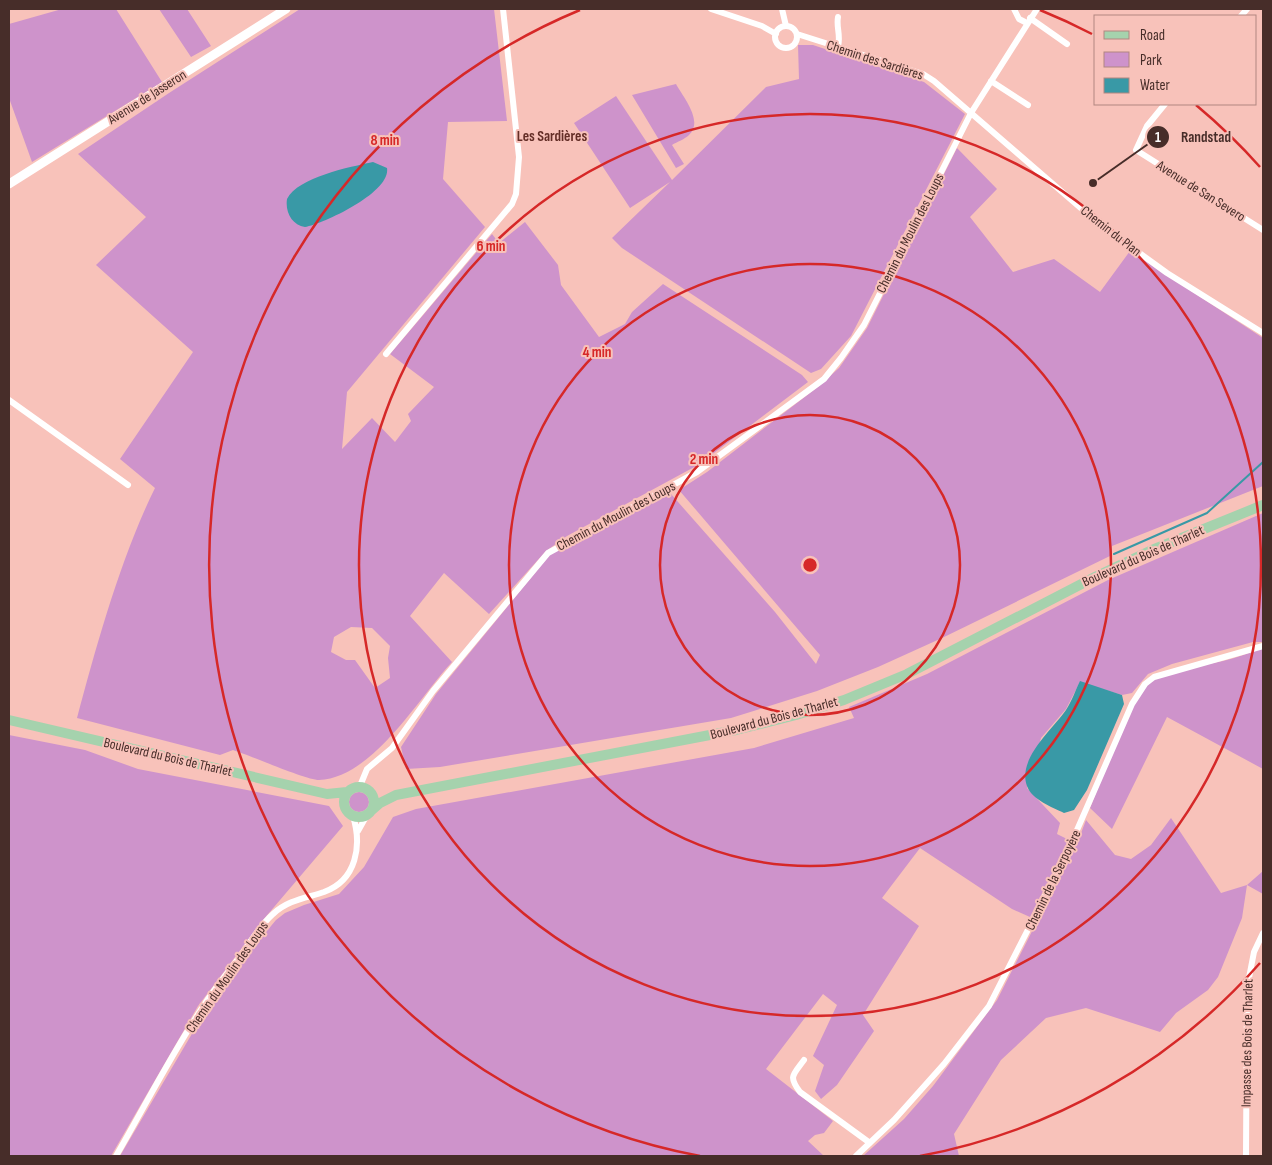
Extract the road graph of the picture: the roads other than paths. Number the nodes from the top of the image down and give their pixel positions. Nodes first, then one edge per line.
1 (286, 9) edge
2 (503, 9) edge
3 (711, 9) edge
4 (782, 9) edge
5 (1014, 9) edge
6 (1037, 9) edge
7 (838, 18) dead end
8 (1028, 21) junction
9 (786, 26) junction
10 (776, 34) junction
11 (797, 34) junction
12 (815, 40) junction
13 (796, 43) junction
14 (1067, 44) dead end
15 (838, 47) junction
16 (991, 81) junction
17 (1028, 105) dead end
18 (1165, 105) edge
19 (971, 113) junction
20 (9, 184) edge
21 (1263, 230) edge
22 (1263, 333) edge
23 (386, 354) dead end
24 (9, 400) edge
25 (128, 485) dead end
26 (1263, 505) edge
27 (1263, 646) edge
28 (9, 720) edge
29 (360, 786) junction
30 (347, 792) junction
31 (371, 792) junction
32 (327, 794) junction
33 (396, 795) junction
34 (344, 806) junction
35 (370, 812) junction
36 (353, 816) junction
37 (358, 831) junction
38 (1263, 933) edge
39 (804, 1060) dead end
40 (870, 1143) junction
41 (116, 1156) edge
42 (856, 1156) edge
43 (1246, 1156) edge

1 - 20 main road, Avenue de Jasseron
2 - 23 street
3 - 10 street
4 - 9 street
5 - 8 street
6 - 8 street, Chemin du Moulin des Loups
7 - 15 street
8 - 14 street
8 - 16 street, Chemin du Moulin des Loups
9 - 10 street
9 - 11 street
10 - 13 street
11 - 12 street, Chemin des Sardières
11 - 13 street
12 - 13 street
12 - 15 street, Chemin des Sardières
15 - 19 street, Chemin des Sardières
16 - 17 street
16 - 19 street, Chemin du Moulin des Loups
18 - 21 street, Avenue de San Severo
19 - 22 street, Chemin du Plan
19 - 29 street, Chemin du Moulin des Loups
24 - 25 street
26 - 33 main road, Boulevard du Bois de Tharlet
27 - 40 street, Chemin de la Serpoyère
28 - 32 main road, Boulevard du Bois de Tharlet
29 - 30 main road
29 - 31 main road
30 - 32 main road, Boulevard du Bois de Tharlet
30 - 34 main road
31 - 33 main road, Boulevard du Bois de Tharlet
31 - 35 main road
32 - 34 main road, Boulevard du Bois de Tharlet
33 - 35 main road, Boulevard du Bois de Tharlet
34 - 36 main road
35 - 36 main road
35 - 37 street, Chemin du Moulin des Loups
36 - 37 street, Chemin du Moulin des Loups
37 - 41 street, Chemin du Moulin des Loups
38 - 43 street, Impasse des Bois de Tharlet
39 - 40 street
40 - 42 street, Chemin de la Serpoyère

